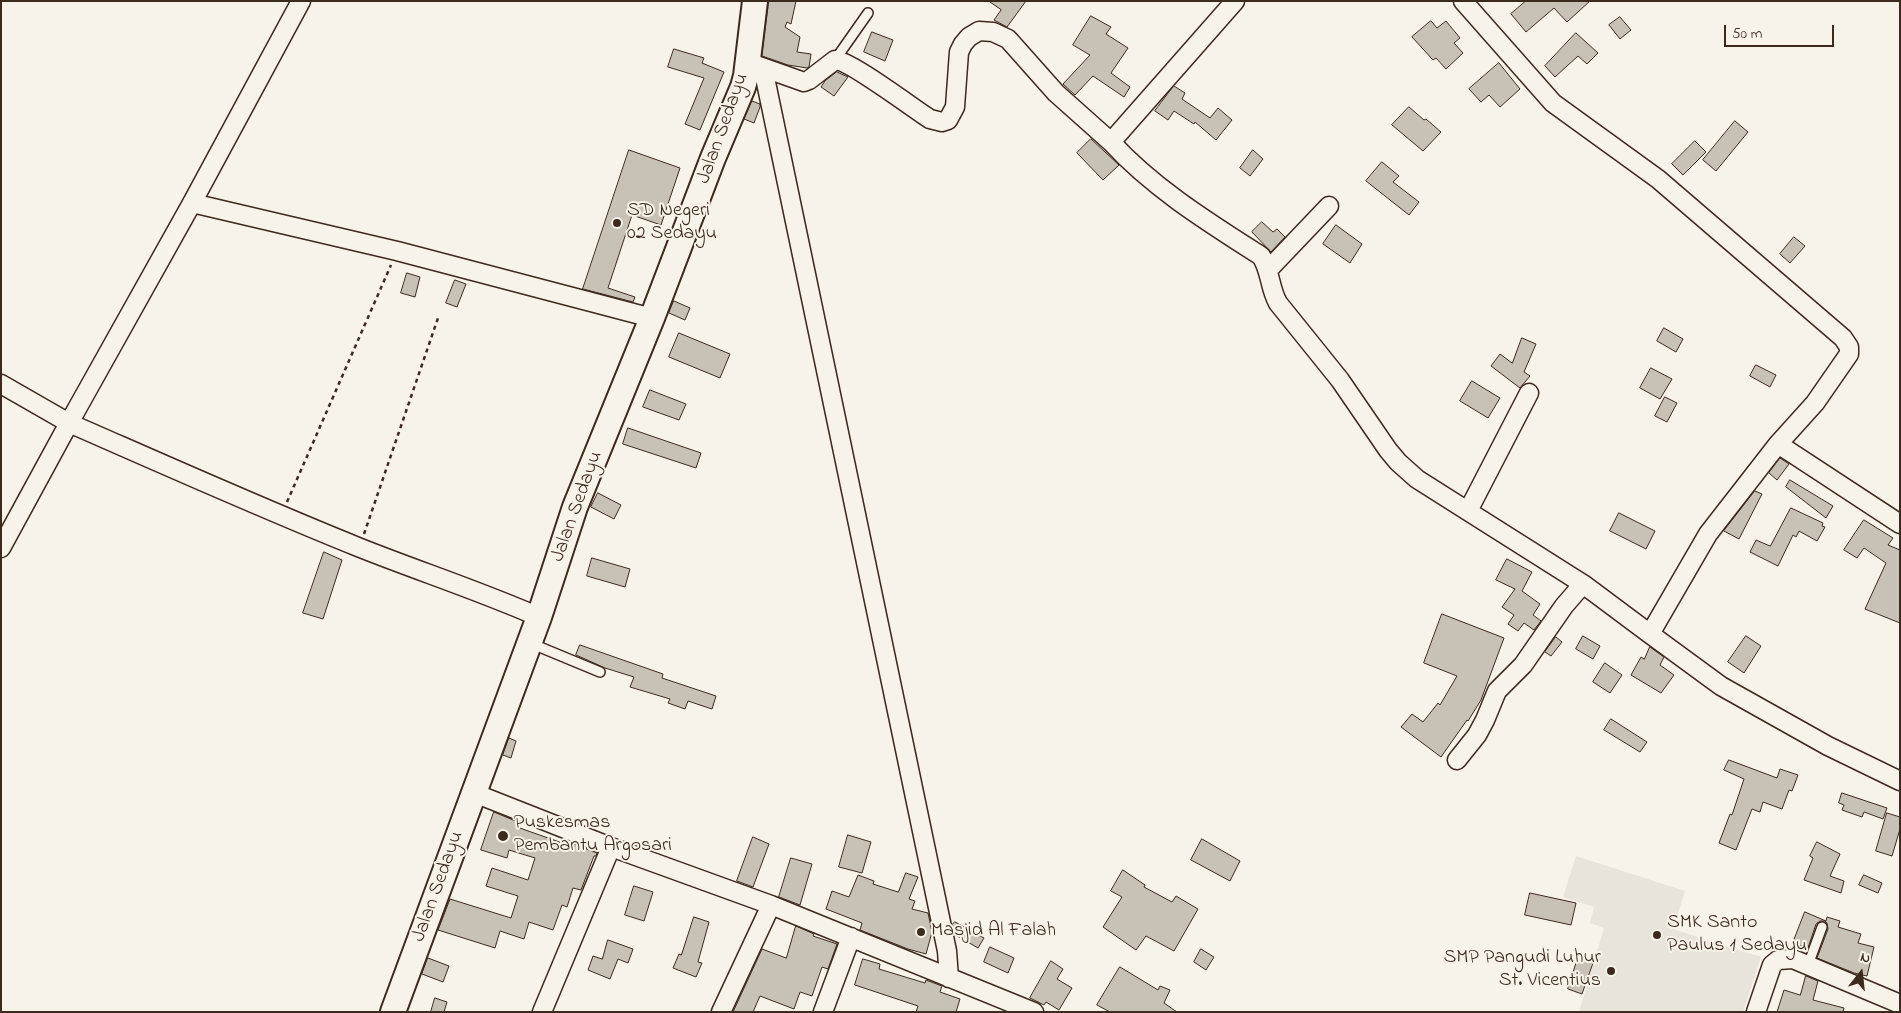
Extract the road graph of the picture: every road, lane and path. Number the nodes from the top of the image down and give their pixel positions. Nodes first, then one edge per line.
1 (302, 1) edge
2 (755, 1) edge
3 (1235, 1) edge
4 (1463, 1) edge
5 (868, 13) dead end
6 (834, 60) junction
7 (756, 65) junction
8 (1111, 142) junction
9 (192, 203) junction
10 (1330, 206) dead end
11 (398, 251) junction
12 (1268, 270) junction
13 (438, 318) dead end
14 (652, 318) junction
15 (1, 384) edge
16 (1528, 393) dead end
17 (69, 423) junction
18 (1778, 444) junction
19 (1468, 511) junction
20 (281, 515) junction
21 (1900, 524) edge
22 (360, 547) junction
23 (1, 548) edge
24 (1583, 584) junction
25 (539, 617) junction
26 (1650, 634) junction
27 (529, 643) junction
28 (600, 672) dead end
29 (1457, 760) dead end
30 (1900, 782) edge
31 (474, 793) junction
32 (611, 847) junction
33 (771, 905) junction
34 (1822, 927) dead end
35 (851, 936) junction
36 (1800, 962) junction
37 (949, 978) junction
38 (1900, 1004) edge
39 (393, 1012) edge
40 (542, 1012) edge
41 (721, 1012) edge
42 (823, 1012) edge
43 (1034, 1012) edge
44 (1756, 1012) edge

1 - 9 street
2 - 7 street, Jalan Sedayu
3 - 8 street
4 - 18 street
5 - 6 lane
6 - 7 street
6 - 8 street
7 - 14 street, Jalan Sedayu
7 - 37 street
8 - 12 street
9 - 11 street
9 - 17 street
10 - 12 street
11 - 14 street
11 - 20 path
12 - 19 street
13 - 22 path
14 - 25 street, Jalan Sedayu
15 - 17 street
16 - 19 street
17 - 20 street
17 - 23 street
18 - 21 street
18 - 26 street
19 - 24 street
20 - 22 street
22 - 25 street
24 - 26 street
24 - 29 street
25 - 27 street, Jalan Sedayu
26 - 30 street
27 - 28 lane
27 - 31 street, Jalan Sedayu
31 - 32 street
31 - 39 street, Jalan Sedayu
32 - 33 street
32 - 40 street
33 - 35 street
33 - 41 street
34 - 36 lane
35 - 37 street
35 - 42 street
36 - 38 street
36 - 44 street
37 - 43 street

